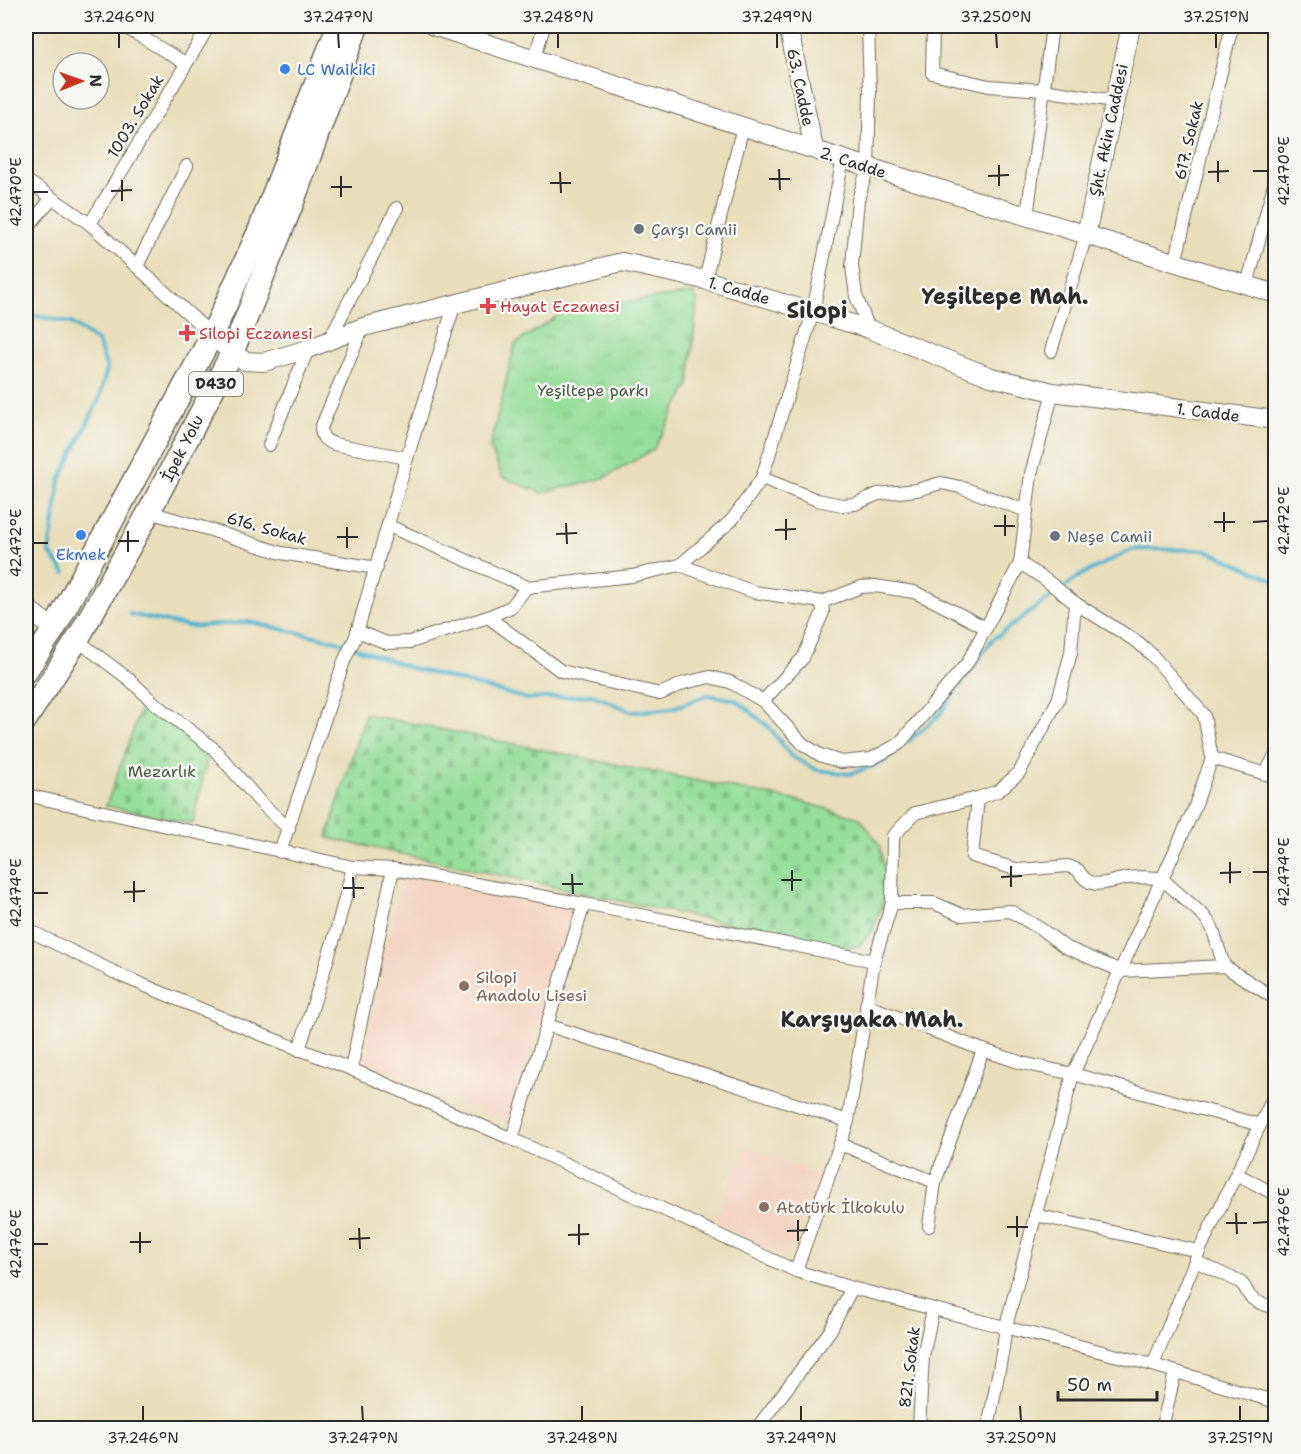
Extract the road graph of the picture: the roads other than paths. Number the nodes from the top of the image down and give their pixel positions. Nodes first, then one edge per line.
1 (123, 26) edge
2 (209, 26) edge
3 (338, 26) edge
4 (357, 26) edge
5 (433, 26) edge
6 (544, 26) edge
7 (788, 26) edge
8 (868, 26) edge
9 (933, 26) edge
10 (1052, 26) edge
11 (1131, 26) edge
12 (1232, 26) edge
13 (534, 60) junction
14 (185, 63) junction
15 (1043, 90) junction
16 (1114, 101) junction
17 (743, 126) junction
18 (814, 149) junction
19 (843, 159) junction
20 (187, 166) dead end
21 (868, 167) junction
22 (1275, 177) edge
23 (26, 180) edge
24 (52, 198) junction
25 (397, 208) dead end
26 (1027, 217) junction
27 (90, 224) junction
28 (26, 229) edge
29 (1086, 235) junction
30 (1175, 263) junction
31 (137, 266) junction
32 (705, 280) junction
33 (1247, 285) junction
34 (1275, 294) edge
35 (455, 303) junction
36 (813, 312) junction
37 (363, 327) junction
38 (869, 329) junction
39 (212, 334) junction
40 (329, 340) junction
41 (308, 349) junction
42 (1051, 351) dead end
43 (232, 353) junction
44 (1053, 392) junction
45 (1275, 420) edge
46 (269, 445) dead end
47 (407, 458) junction
48 (762, 478) junction
49 (1027, 511) junction
50 (149, 512) junction
51 (389, 526) junction
52 (1020, 563) junction
53 (680, 565) junction
54 (377, 568) junction
55 (528, 587) junction
56 (822, 602) junction
57 (1075, 603) junction
58 (26, 604) edge
59 (488, 617) junction
60 (986, 628) junction
61 (54, 629) junction
62 (357, 634) junction
63 (77, 640) junction
64 (26, 671) edge
65 (763, 701) junction
66 (26, 719) edge
67 (1275, 754) edge
68 (1212, 758) junction
69 (1270, 776) edge
70 (26, 795) edge
71 (978, 798) junction
72 (289, 829) junction
73 (280, 852) junction
74 (353, 867) junction
75 (393, 869) junction
76 (1161, 878) junction
77 (892, 903) junction
78 (584, 904) junction
79 (26, 929) edge
80 (874, 961) junction
81 (1224, 966) junction
82 (1121, 971) junction
83 (1275, 999) edge
84 (866, 1005) junction
85 (547, 1025) junction
86 (299, 1050) junction
87 (982, 1050) junction
88 (351, 1069) junction
89 (1073, 1074) junction
90 (1275, 1092) edge
91 (848, 1121) junction
92 (1260, 1125) junction
93 (512, 1138) junction
94 (840, 1144) junction
95 (1237, 1174) junction
96 (935, 1182) junction
97 (1275, 1195) edge
98 (1035, 1215) junction
99 (929, 1226) dead end
100 (1197, 1256) junction
101 (796, 1270) junction
102 (852, 1288) junction
103 (1275, 1308) edge
104 (933, 1309) junction
105 (1005, 1326) junction
106 (1153, 1365) junction
107 (1175, 1372) junction
108 (1275, 1402) edge
109 (757, 1428) edge
110 (919, 1428) edge
111 (988, 1428) edge
112 (1162, 1428) edge

1 - 14 street
2 - 14 street, 1003. Sokak
3 - 39 highway, D430
4 - 43 highway, İpek Yolu / D430
5 - 13 street, 2. Cadde
6 - 13 street
7 - 18 street, 63. Cadde
8 - 21 street
9 - 15 street
10 - 15 street
11 - 16 street, Şht. Akin Caddesi
12 - 30 street, 617. Sokak
13 - 17 street, 2. Cadde
14 - 27 street, 1003. Sokak
15 - 16 street
15 - 26 street
16 - 29 street, Şht. Akin Caddesi
17 - 18 street, 2. Cadde
17 - 32 street
18 - 19 street, 2. Cadde
19 - 21 street, 2. Cadde
19 - 36 street
20 - 31 street
21 - 26 street, 2. Cadde
21 - 38 street
22 - 33 street
23 - 24 street
24 - 27 street
24 - 28 street
25 - 40 street
26 - 29 street, 2. Cadde
27 - 31 street
29 - 30 street, 2. Cadde
29 - 42 street
30 - 33 street, 2. Cadde
31 - 39 street
32 - 35 street, 1. Cadde
32 - 36 street, 1. Cadde
33 - 34 street, 2. Cadde
35 - 37 street, 1. Cadde
35 - 47 street
36 - 38 street, 1. Cadde
36 - 48 street
37 - 40 street, 1. Cadde
37 - 47 street
38 - 44 street, 1. Cadde
39 - 43 street, 1. Cadde
39 - 61 highway, D430
40 - 41 street, 1. Cadde
41 - 43 street, 1. Cadde
41 - 46 street
43 - 50 highway, İpek Yolu / D430
44 - 45 street, 1. Cadde
44 - 49 street
47 - 51 street
48 - 49 street
48 - 53 street
49 - 52 street
50 - 54 street, 616. Sokak
50 - 63 highway, İpek Yolu / D430
51 - 54 street
51 - 55 street
52 - 57 street
52 - 60 street
53 - 55 street
53 - 56 street
54 - 62 street
55 - 59 street
56 - 60 street
56 - 65 street
57 - 68 street
57 - 71 street
58 - 61 street
59 - 62 street
59 - 65 street
60 - 65 street
61 - 64 highway, D430
62 - 72 street
63 - 66 highway, İpek Yolu / D430
63 - 72 street
67 - 69 street
68 - 69 street
68 - 76 street
70 - 73 street
71 - 76 street
71 - 77 street
72 - 73 street
73 - 74 street
74 - 75 street
74 - 86 street
75 - 78 street
75 - 88 street
76 - 81 street
76 - 82 street
77 - 80 street
77 - 82 street
78 - 80 street
78 - 85 street
79 - 86 street
80 - 84 street
81 - 82 street
81 - 83 street
82 - 89 street
84 - 87 street
84 - 91 street
85 - 91 street
85 - 93 street
86 - 88 street
87 - 89 street
87 - 96 street
88 - 93 street
89 - 92 street
89 - 98 street
90 - 92 street
91 - 94 street
92 - 95 street
93 - 101 street
94 - 96 street
94 - 101 street
95 - 97 street
95 - 100 street
96 - 99 street
98 - 100 street
98 - 105 street
100 - 103 street
100 - 106 street
101 - 102 street
102 - 104 street
102 - 109 street
104 - 105 street
104 - 110 street, 821. Sokak
105 - 106 street
105 - 111 street
106 - 107 street
107 - 108 street
107 - 112 street

